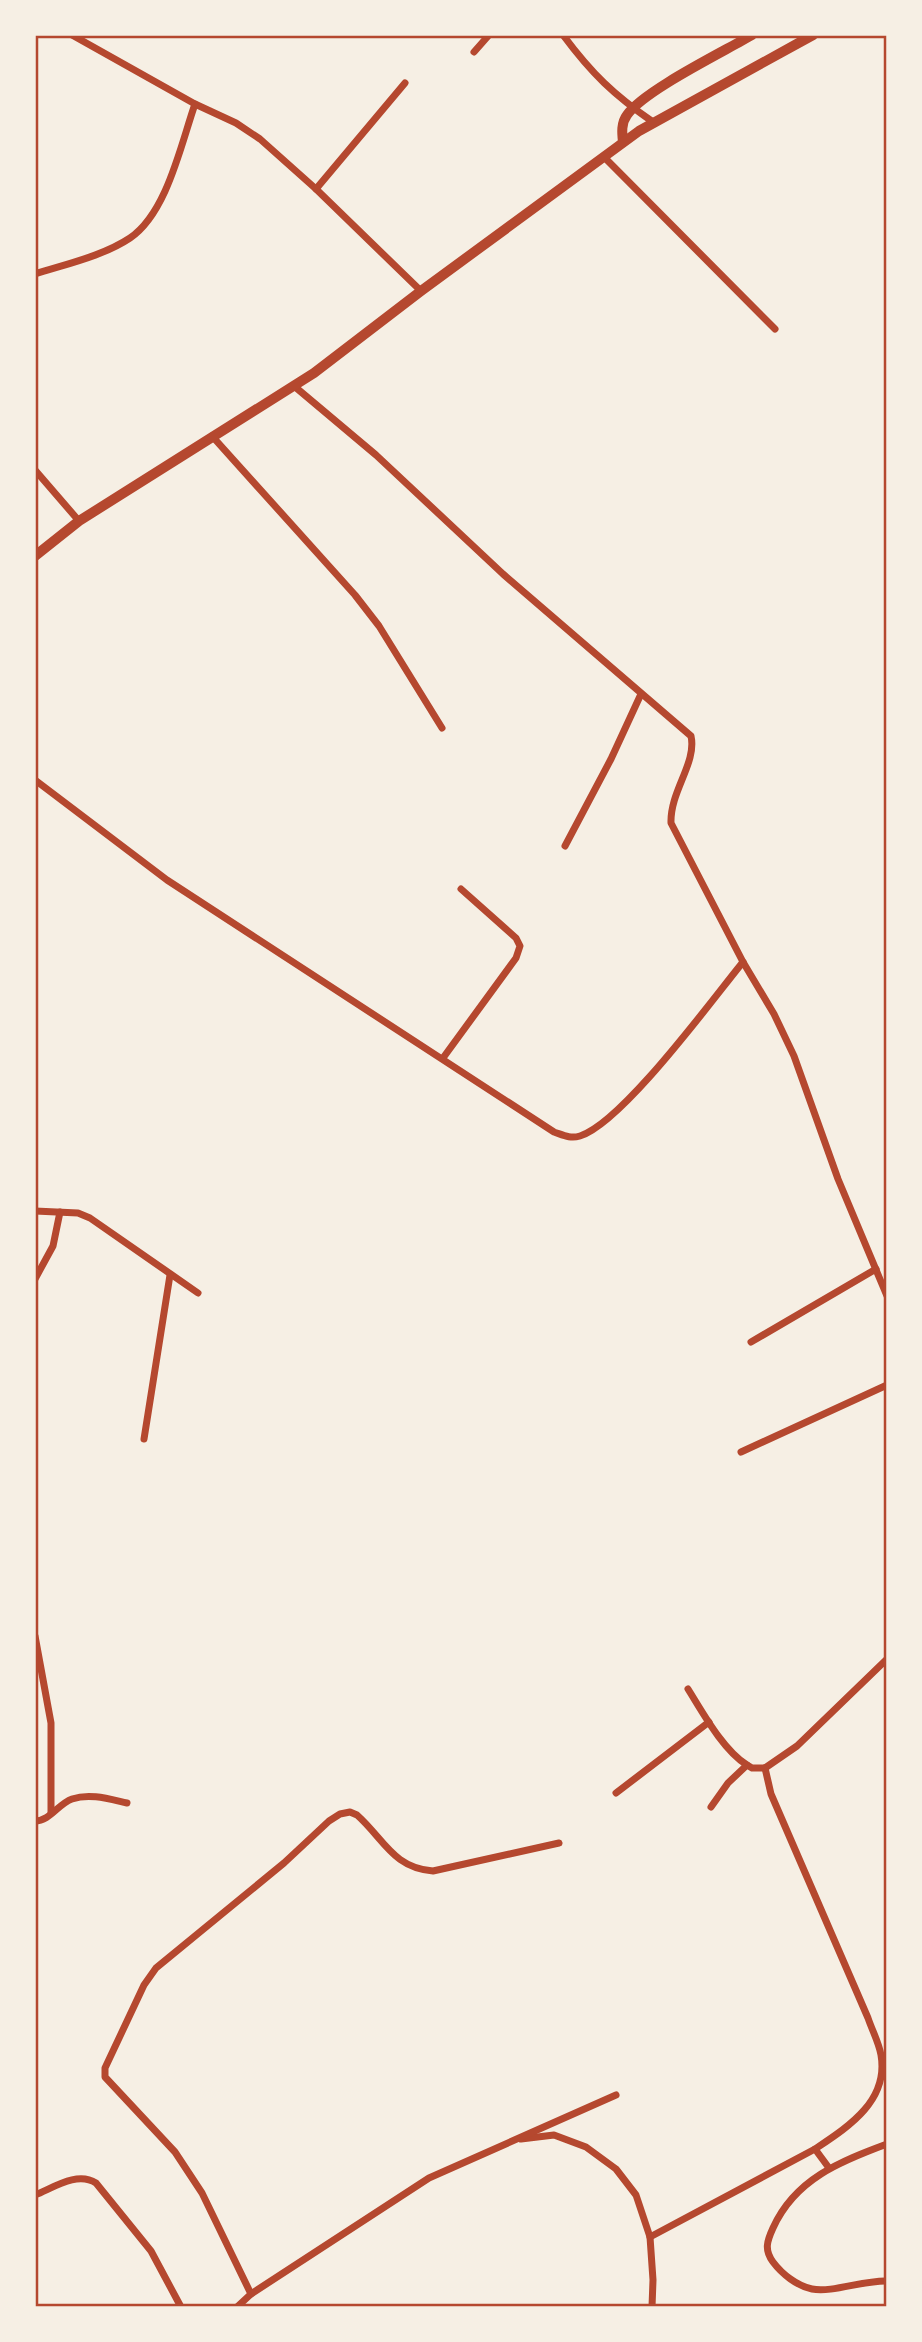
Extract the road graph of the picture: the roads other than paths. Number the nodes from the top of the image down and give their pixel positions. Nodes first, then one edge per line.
1 (72, 35) edge
2 (489, 35) edge
3 (563, 35) edge
4 (752, 35) edge
5 (813, 35) edge
6 (474, 52) dead end
7 (405, 83) dead end
8 (195, 104) junction
9 (633, 108) junction
10 (653, 122) junction
11 (623, 142) junction
12 (604, 157) junction
13 (316, 189) junction
14 (35, 274) edge
15 (421, 291) junction
16 (775, 329) dead end
17 (294, 386) junction
18 (212, 436) junction
19 (35, 470) edge
20 (79, 521) junction
21 (35, 556) edge
22 (641, 694) junction
23 (442, 728) dead end
24 (35, 780) edge
25 (565, 846) dead end
26 (461, 889) dead end
27 (743, 962) junction
28 (443, 1058) junction
29 (35, 1211) edge
30 (60, 1212) junction
31 (876, 1269) junction
32 (170, 1275) junction
33 (35, 1279) edge
34 (198, 1293) dead end
35 (887, 1296) edge
36 (751, 1342) dead end
37 (887, 1385) edge
38 (144, 1439) dead end
39 (741, 1452) dead end
40 (35, 1636) edge
41 (887, 1659) edge
42 (688, 1689) dead end
43 (709, 1722) junction
44 (747, 1765) junction
45 (765, 1768) junction
46 (615, 1793) dead end
47 (127, 1803) dead end
48 (711, 1807) dead end
49 (51, 1813) junction
50 (35, 1821) edge
51 (559, 1843) dead end
52 (616, 2095) dead end
53 (513, 2140) junction
54 (887, 2144) edge
55 (815, 2149) junction
56 (829, 2168) junction
57 (35, 2196) edge
58 (650, 2236) junction
59 (887, 2281) edge
60 (251, 2294) junction
61 (181, 2307) edge
62 (237, 2307) edge
63 (652, 2307) edge

1 - 8 street
2 - 6 street
3 - 9 street
4 - 9 street
5 - 10 street
7 - 13 street
8 - 13 street
8 - 14 street
9 - 10 street
9 - 11 street
10 - 11 street
11 - 12 street
12 - 15 street
12 - 16 street
13 - 15 street
15 - 17 street
17 - 18 street
17 - 22 street
18 - 20 street
18 - 23 street
19 - 20 street
20 - 21 street
22 - 25 street
22 - 27 street
24 - 28 street
26 - 28 street
27 - 28 street
27 - 31 street
29 - 30 street
30 - 32 street
30 - 33 street
31 - 35 street
31 - 36 street
32 - 34 street
32 - 38 street
37 - 39 street
40 - 49 street
41 - 45 street
42 - 43 street
43 - 44 street
43 - 46 street
44 - 45 street
44 - 48 street
45 - 55 street
47 - 49 street
49 - 50 street
51 - 60 street
52 - 53 street
53 - 58 street
53 - 60 street
54 - 56 street
55 - 56 street
55 - 58 street
56 - 59 street
57 - 61 street
58 - 63 street
60 - 62 street

